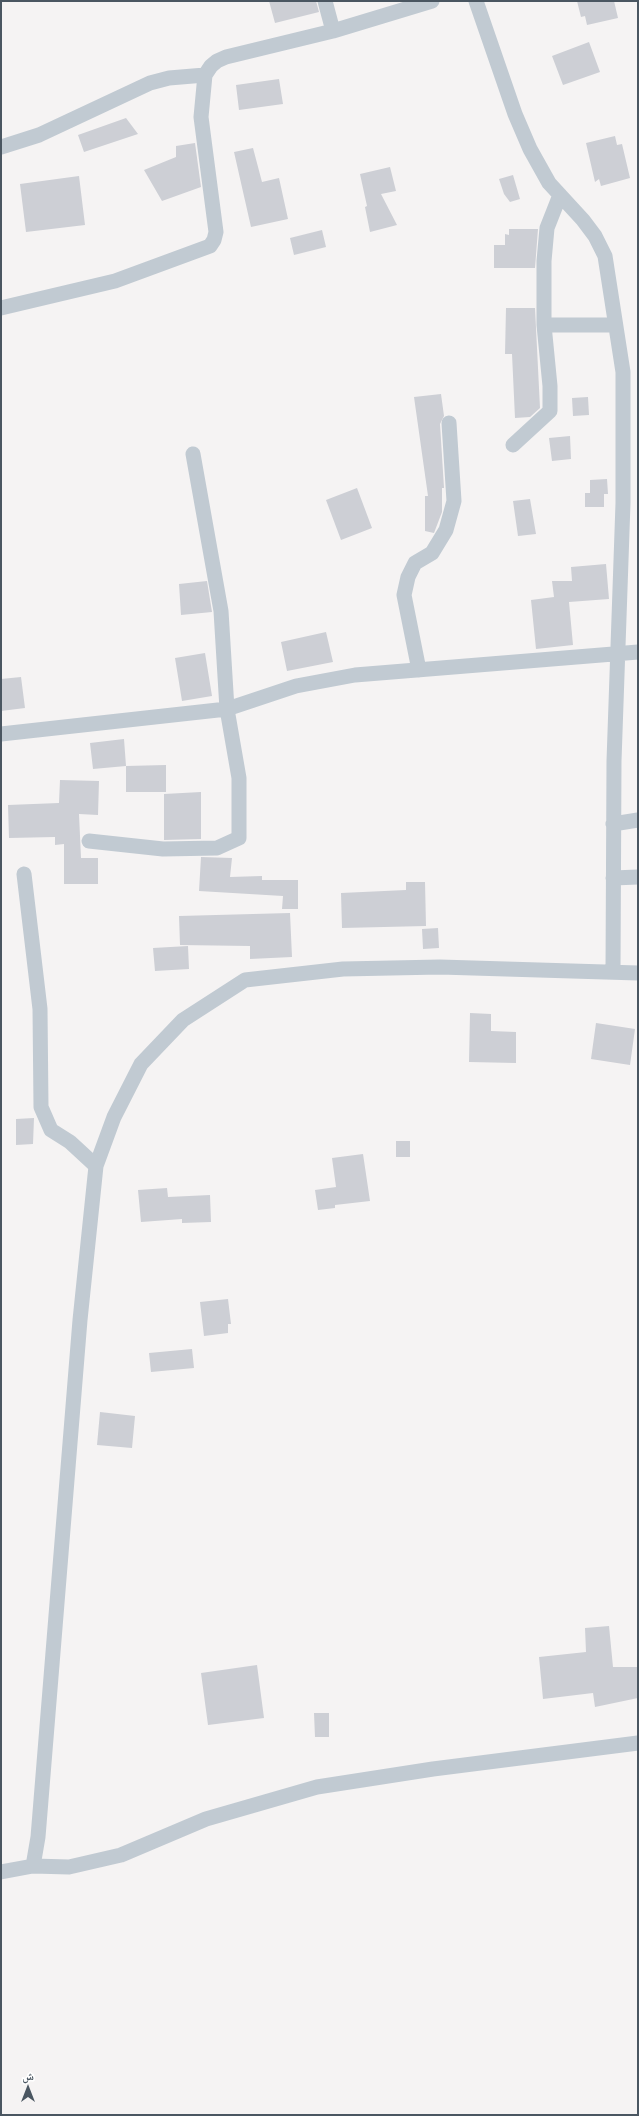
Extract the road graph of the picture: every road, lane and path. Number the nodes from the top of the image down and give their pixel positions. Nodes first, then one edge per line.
1 (325, 1) edge
2 (432, 1) edge
3 (476, 1) edge
4 (333, 30) junction
5 (205, 75) junction
6 (1, 147) edge
7 (560, 195) junction
8 (1, 308) edge
9 (544, 325) junction
10 (615, 325) junction
11 (449, 423) dead end
12 (513, 444) dead end
13 (193, 454) dead end
14 (638, 652) edge
15 (617, 654) junction
16 (419, 670) junction
17 (227, 709) junction
18 (1, 734) edge
19 (638, 820) edge
20 (613, 824) junction
21 (89, 841) dead end
22 (24, 874) dead end
23 (638, 877) edge
24 (613, 878) junction
25 (613, 971) junction
26 (638, 973) edge
27 (96, 1166) junction
28 (638, 1743) edge
29 (33, 1866) junction
30 (1, 1872) edge

1 - 4 street
2 - 4 street
3 - 7 street
4 - 5 street
5 - 6 street
5 - 8 street
7 - 9 street
7 - 10 street
9 - 10 street
9 - 12 street
10 - 15 street
11 - 16 street
13 - 17 street
14 - 15 street
15 - 16 street
15 - 20 street
16 - 17 street
17 - 18 street
17 - 21 street
19 - 20 street
20 - 24 street
22 - 27 street
23 - 24 street
24 - 25 street
25 - 26 street
25 - 27 street
27 - 29 street
28 - 29 street
29 - 30 street

